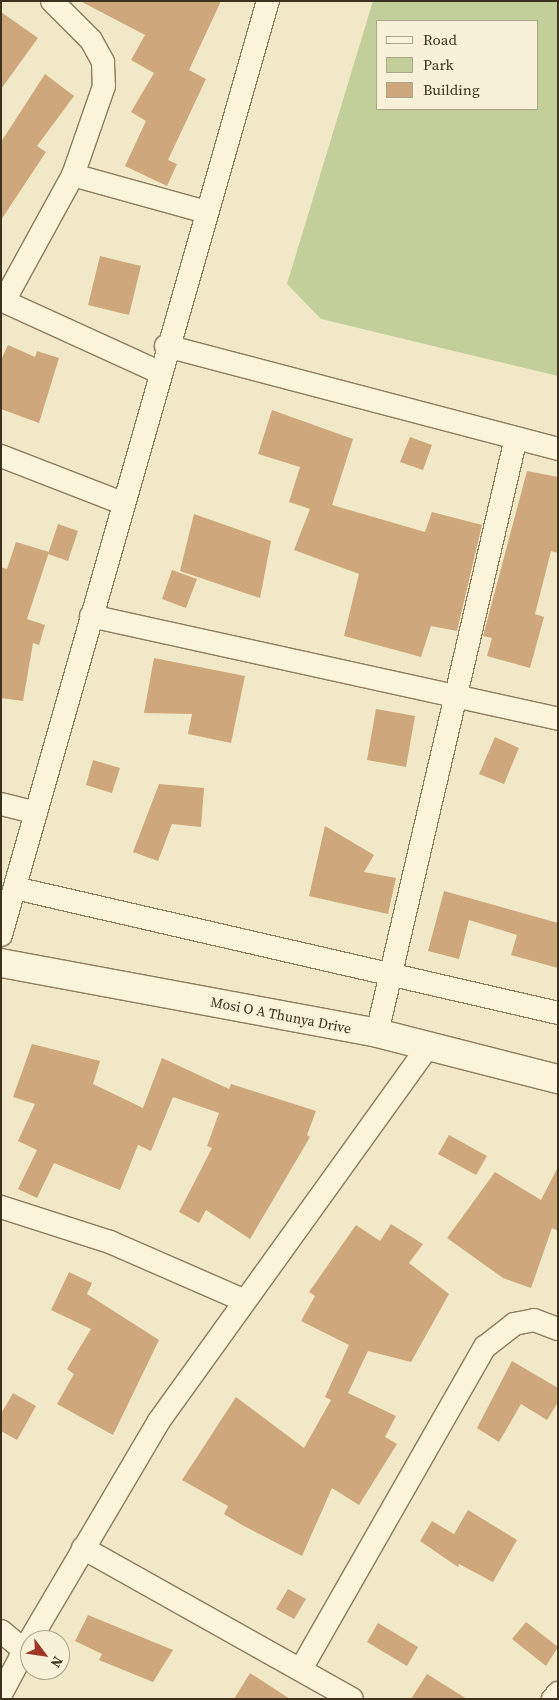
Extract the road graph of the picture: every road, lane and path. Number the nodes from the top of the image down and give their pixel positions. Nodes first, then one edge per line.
1 (52, 1) edge
2 (268, 1) edge
3 (73, 175) junction
4 (206, 212) junction
5 (3, 301) edge
6 (166, 346) junction
7 (159, 372) junction
8 (516, 438) junction
9 (558, 449) edge
10 (1, 456) edge
11 (122, 503) junction
12 (91, 616) junction
13 (457, 695) junction
14 (558, 720) edge
15 (1, 804) edge
16 (36, 813) junction
17 (15, 888) junction
18 (1, 935) edge
19 (1, 962) edge
20 (390, 977) junction
21 (558, 1014) edge
22 (377, 1033) junction
23 (429, 1045) junction
24 (558, 1078) edge
25 (1, 1207) edge
26 (243, 1300) junction
27 (558, 1329) edge
28 (83, 1548) junction
29 (36, 1630) edge
30 (1, 1631) edge
31 (20, 1639) edge
32 (20, 1658) edge
33 (301, 1669) junction
34 (558, 1693) edge
35 (1, 1694) edge
36 (352, 1699) edge
37 (553, 1699) edge

1 - 3 street
2 - 4 street
3 - 4 street
3 - 5 street
4 - 6 street
5 - 7 street
6 - 7 street
6 - 8 street
7 - 11 street
8 - 9 street
8 - 13 street
10 - 11 street
11 - 12 street
12 - 13 street
12 - 16 street
13 - 14 street
13 - 20 street
15 - 16 street
16 - 17 street
17 - 18 street
17 - 20 street
19 - 22 street, Mosi O A Thunya Drive
20 - 21 street
20 - 22 street
22 - 23 street, Mosi O A Thunya Drive
23 - 24 street, Mosi O A Thunya Drive
23 - 26 street
25 - 26 street
26 - 28 street
27 - 33 street
28 - 29 street
28 - 33 street
30 - 31 street
32 - 35 street
33 - 36 street
34 - 37 street

